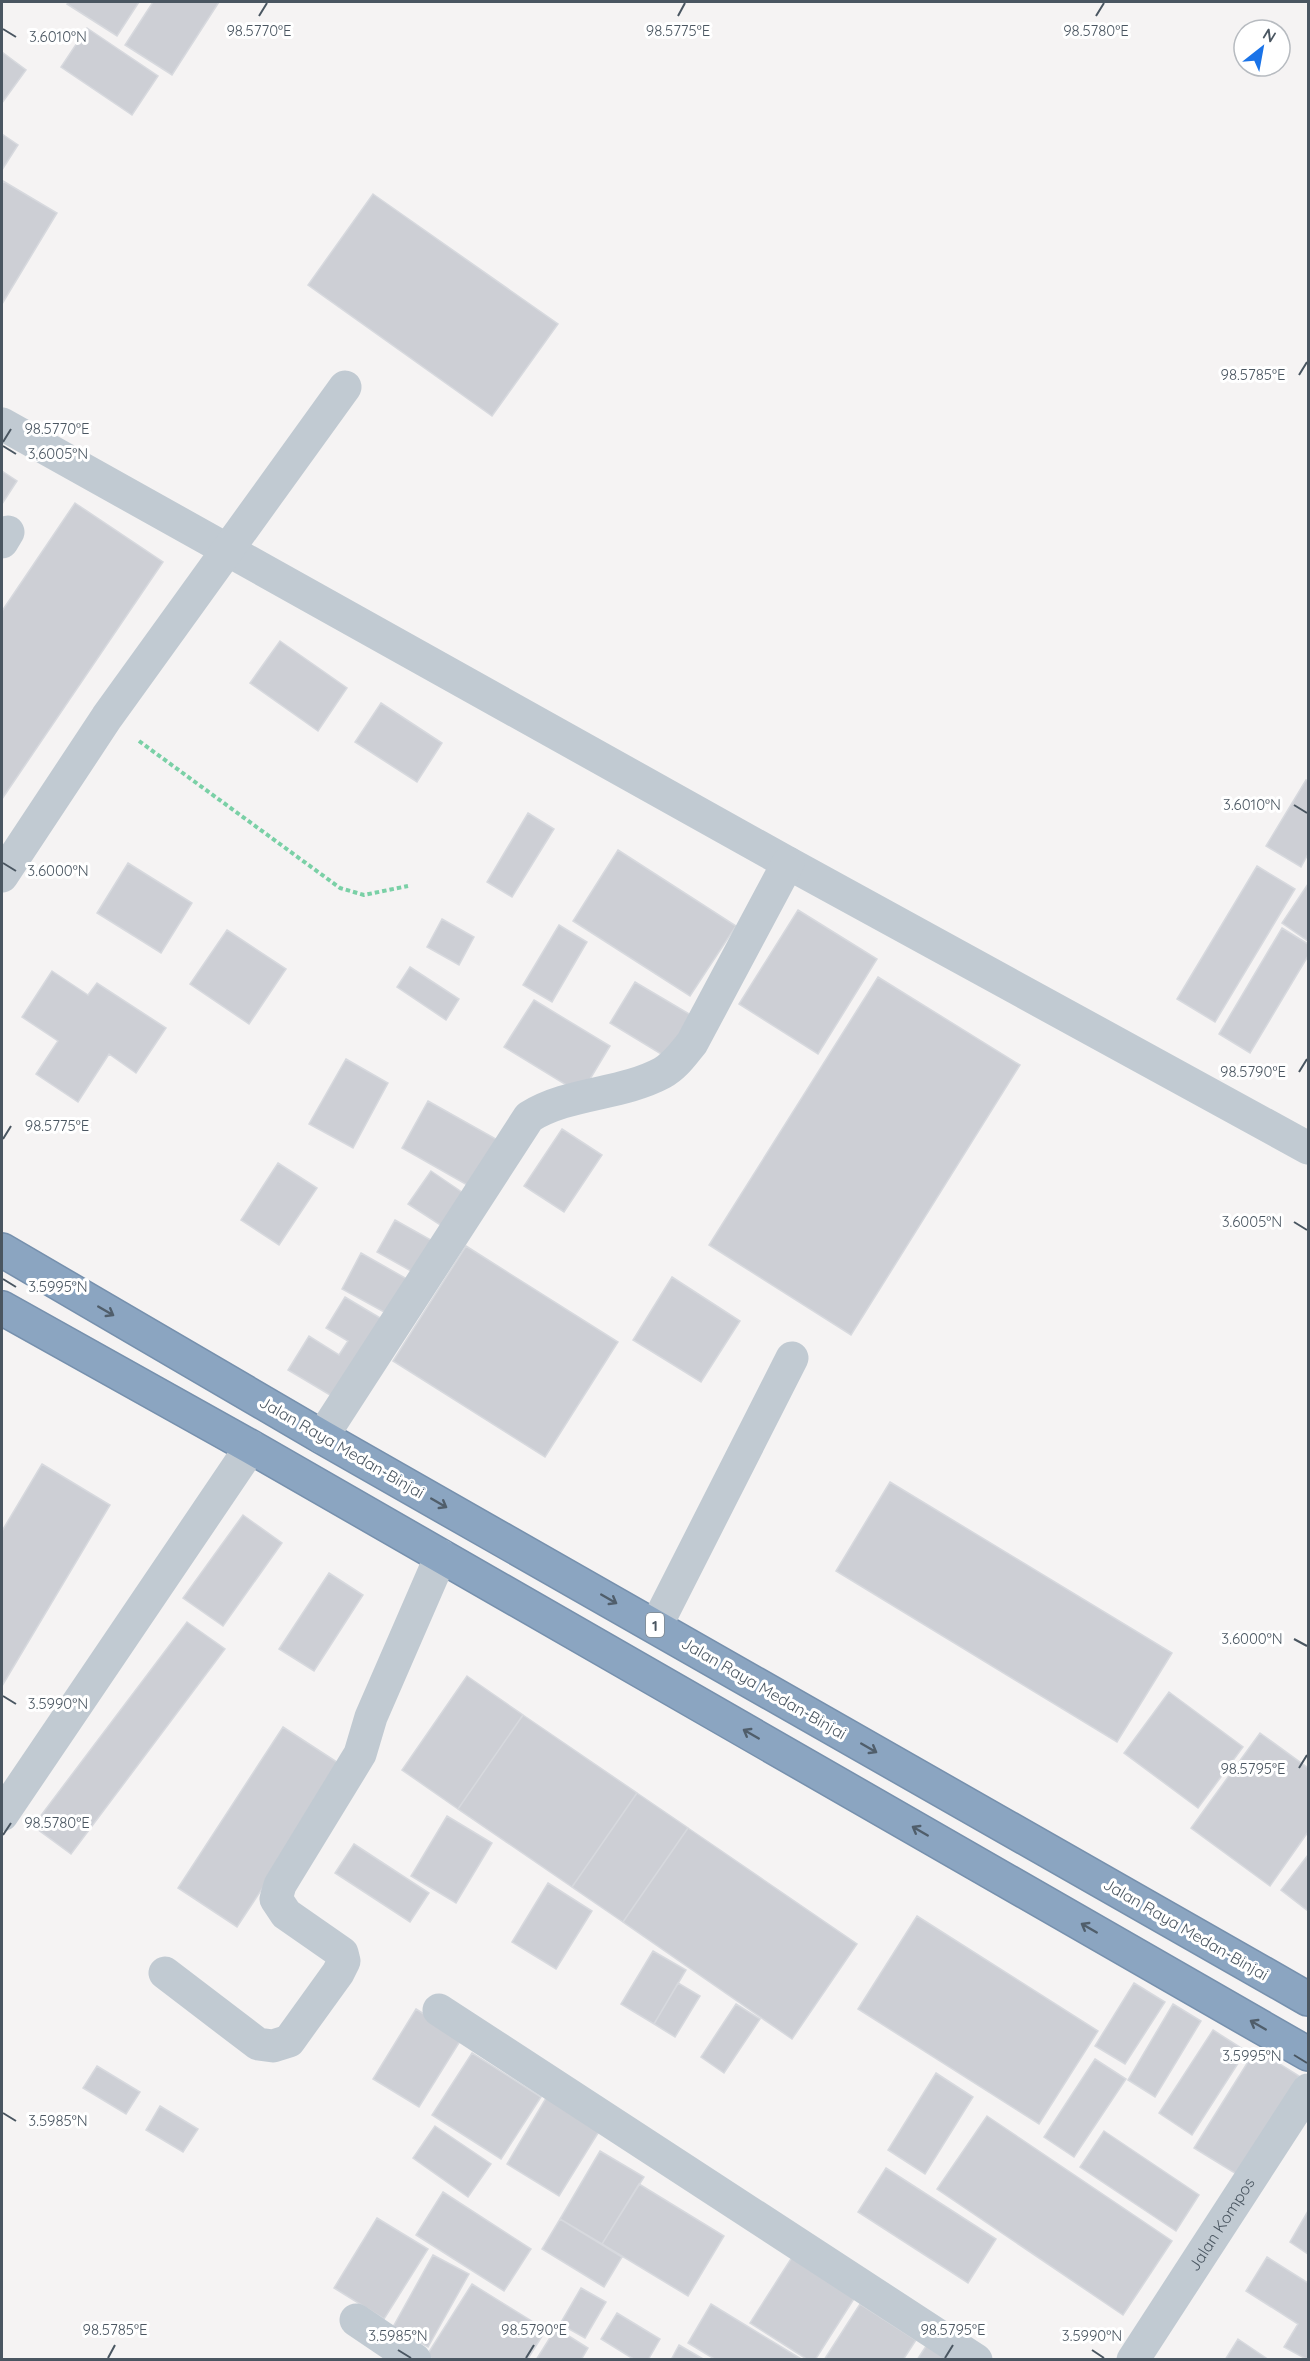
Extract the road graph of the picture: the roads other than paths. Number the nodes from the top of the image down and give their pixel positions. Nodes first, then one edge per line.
1 (345, 387) dead end
2 (2, 424) edge
3 (227, 551) junction
4 (788, 863) junction
5 (2, 876) edge
6 (1308, 1148) edge
7 (2, 1250) edge
8 (2, 1308) edge
9 (792, 1358) dead end
10 (322, 1437) junction
11 (251, 1447) junction
12 (367, 1462) junction
13 (344, 1500) junction
14 (441, 1556) junction
15 (656, 1626) junction
16 (2, 1815) edge
17 (165, 1973) dead end
18 (1308, 1999) edge
19 (439, 2010) dead end
20 (1308, 2054) edge
21 (1308, 2090) edge
22 (356, 2320) dead end
23 (415, 2360) edge
24 (976, 2360) edge
25 (1133, 2360) edge

1 - 3 street
2 - 3 street
3 - 4 street
3 - 5 street
4 - 6 street
4 - 10 street
7 -> 10 highway, Jalan Raya Medan-Binjai / 1
8 - 11 highway
9 - 15 street
10 - 12 highway, Jalan Raya Medan-Binjai / 1
11 - 13 highway
11 - 16 street
12 - 13 highway
12 -> 15 highway, Jalan Raya Medan-Binjai / 1
13 - 14 highway
14 - 17 street
20 -> 14 highway
15 -> 18 highway, Jalan Raya Medan-Binjai / 1
19 - 24 street
21 - 25 street, Jalan Kompos
22 - 23 street

